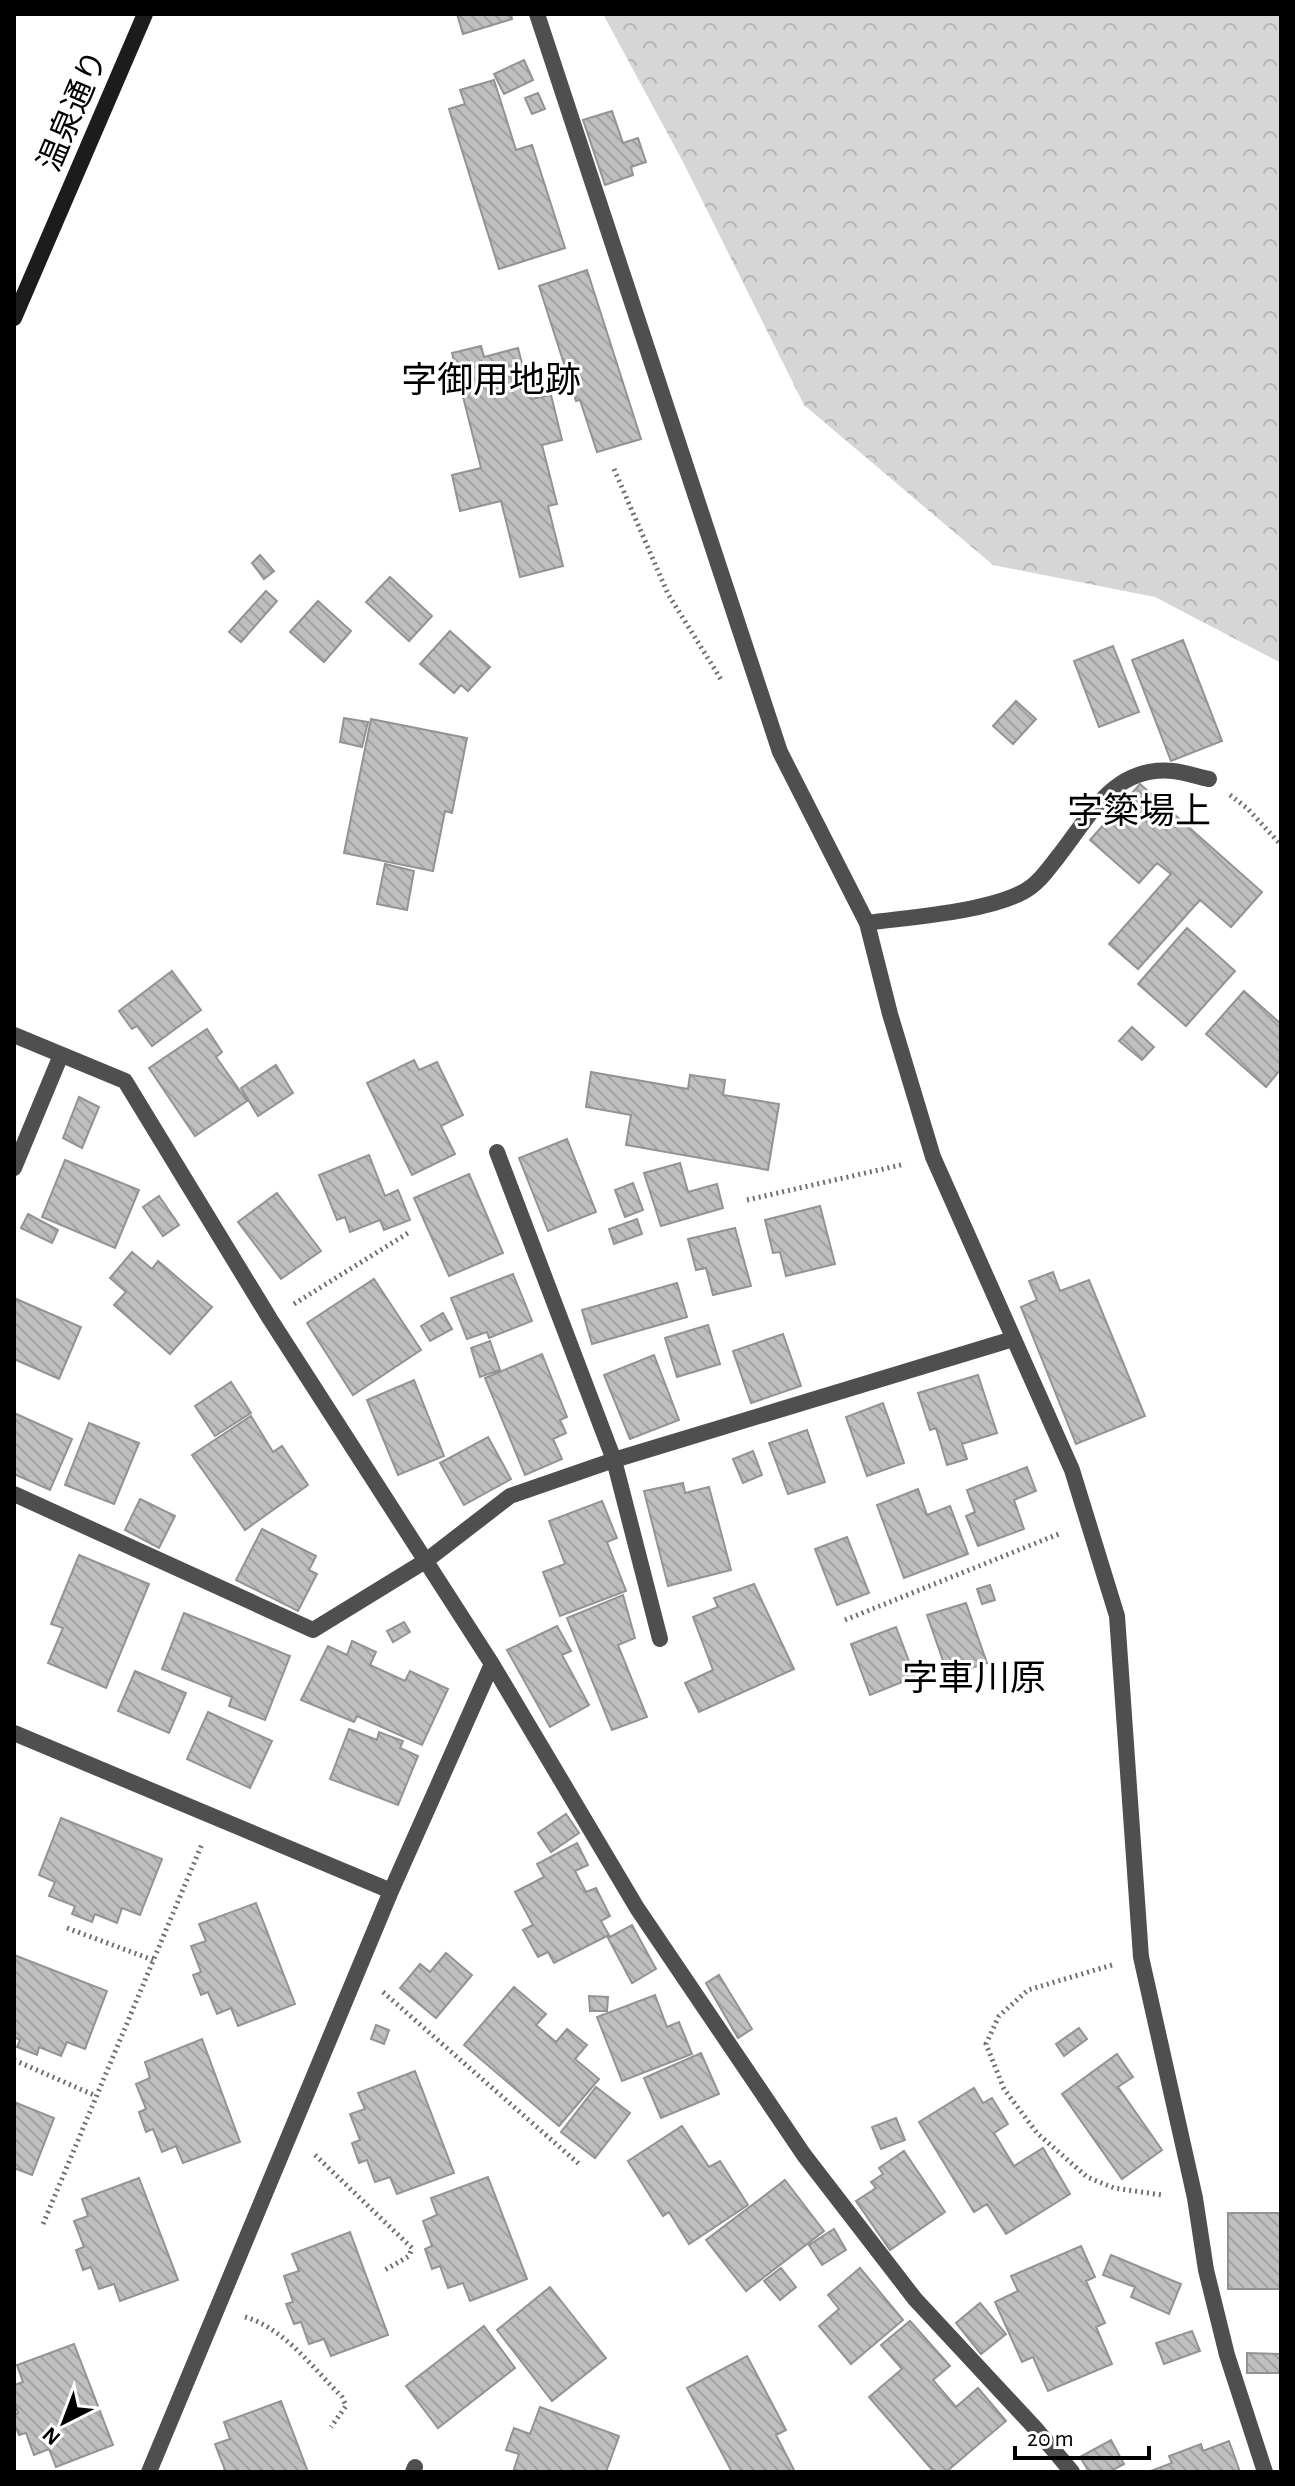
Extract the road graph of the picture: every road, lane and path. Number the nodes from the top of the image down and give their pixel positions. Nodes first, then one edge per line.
1 (145, 14) edge
2 (537, 14) edge
3 (14, 318) edge
4 (614, 469) dead end
5 (729, 693) dead end
6 (1209, 779) joint
7 (1281, 845) edge
8 (867, 923) junction
9 (14, 1035) edge
10 (61, 1055) junction
11 (497, 1152) dead end
12 (933, 1157) junction
13 (14, 1168) edge
14 (747, 1200) dead end
15 (408, 1233) dead end
16 (270, 1319) junction
17 (1013, 1339) junction
18 (614, 1460) junction
19 (14, 1494) edge
20 (1088, 1522) junction
21 (427, 1560) junction
22 (845, 1620) dead end
23 (660, 1639) dead end
24 (492, 1664) junction
25 (14, 1733) edge
26 (213, 1817) junction
27 (391, 1891) junction
28 (67, 1928) dead end
29 (1141, 1957) junction
30 (153, 1960) junction
31 (359, 1970) junction
32 (14, 2060) edge
33 (96, 2096) junction
34 (291, 2132) junction
35 (579, 2164) dead end
36 (1195, 2198) junction
37 (43, 2224) dead end
38 (385, 2270) dead end
39 (217, 2310) junction
40 (331, 2427) dead end
41 (149, 2472) edge
42 (1072, 2472) edge
43 (1265, 2472) edge

1 - 3 street, 温泉通り
2 - 8 street
4 - 5 path
6 - 7 path
6 - 8 street
8 - 12 street
9 - 10 street
10 - 13 street
10 - 16 street
11 - 18 street
12 - 14 path
12 - 17 street
15 - 16 path
16 - 21 street
17 - 18 street
17 - 20 street
18 - 21 street
18 - 23 street
19 - 21 street
20 - 22 path
20 - 29 street
21 - 24 street
24 - 27 street
24 - 42 street
25 - 26 street
26 - 27 street
26 - 30 path
27 - 31 street
28 - 30 path
29 - 36 street
29 - 36 path
30 - 33 path
31 - 34 street
31 - 35 path
32 - 33 path
33 - 37 path
34 - 38 path
34 - 39 street
36 - 43 street
39 - 40 path
39 - 41 street

